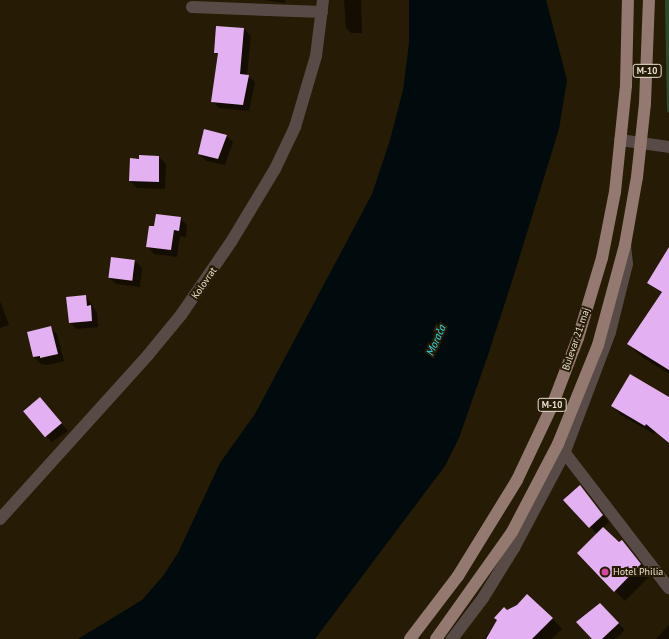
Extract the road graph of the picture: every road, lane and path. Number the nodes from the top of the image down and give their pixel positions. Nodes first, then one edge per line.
1 (628, 0) edge
2 (649, 0) edge
3 (322, 6) edge
4 (192, 7) dead end
5 (620, 140) junction
6 (641, 142) junction
7 (669, 147) edge
8 (561, 449) junction
9 (0, 519) edge
10 (665, 573) edge
11 (669, 588) edge
12 (410, 639) edge
13 (436, 639) edge
14 (452, 639) edge

1 - 5 main road, Bulevar 21. maj / M-10
2 - 6 main road, M-10
3 - 4 street
3 - 9 street, Kolovrat
5 - 6 street
5 - 12 main road, Bulevar 21. maj / M-10
6 - 7 street
6 - 8 main road, M-10
8 - 10 street
8 - 13 main road, M-10
8 - 14 street
10 - 11 street

